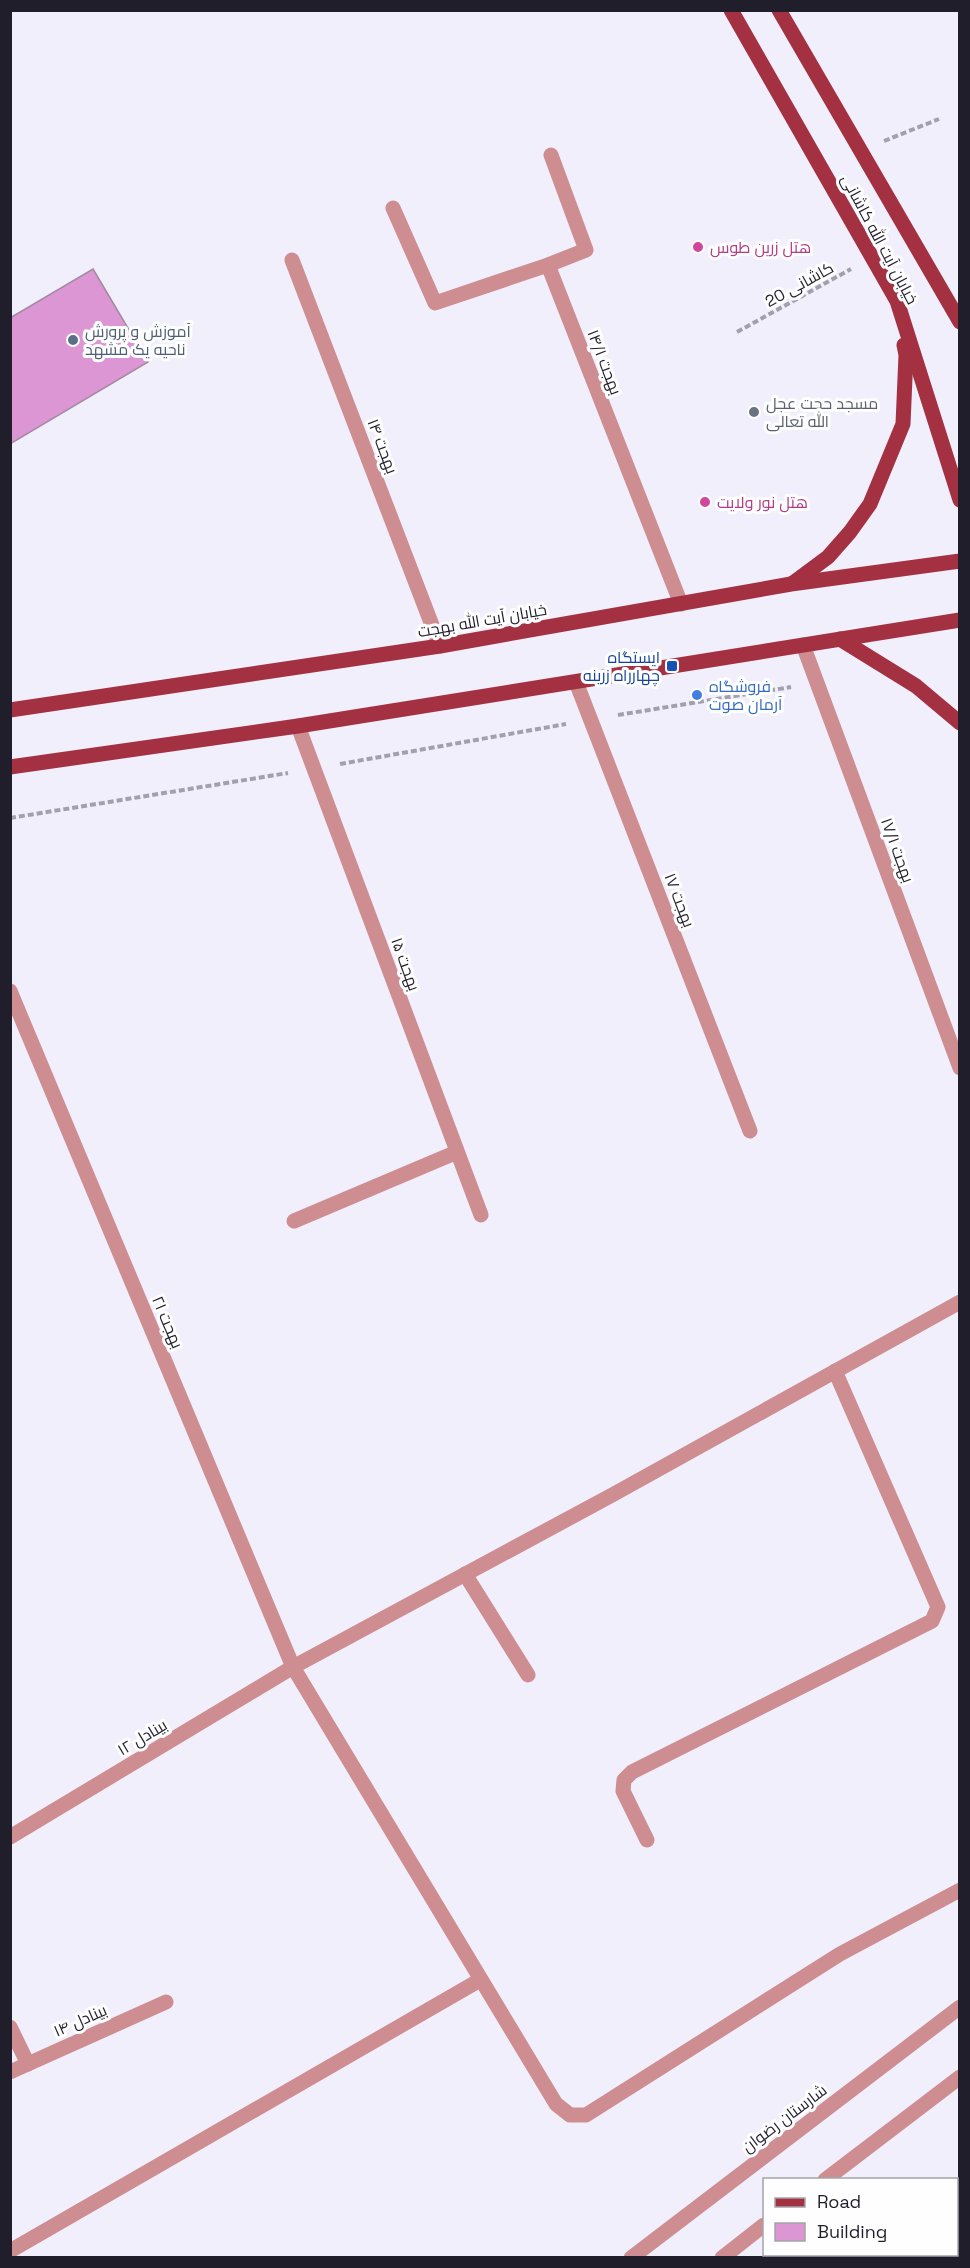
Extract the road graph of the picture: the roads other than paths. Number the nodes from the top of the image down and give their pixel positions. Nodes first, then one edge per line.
1 (731, 10) edge
2 (778, 10) edge
3 (551, 155) dead end
4 (393, 208) dead end
5 (292, 260) dead end
6 (548, 265) junction
7 (897, 301) junction
8 (960, 322) edge
9 (960, 500) edge
10 (960, 561) edge
11 (791, 584) junction
12 (681, 604) junction
13 (960, 620) edge
14 (840, 639) junction
15 (803, 645) junction
16 (440, 646) junction
17 (576, 682) junction
18 (10, 710) edge
19 (960, 723) edge
20 (298, 726) junction
21 (10, 767) edge
22 (10, 992) edge
23 (960, 1068) edge
24 (750, 1131) dead end
25 (458, 1152) junction
26 (481, 1215) dead end
27 (294, 1221) dead end
28 (960, 1302) edge
29 (835, 1371) junction
30 (465, 1574) junction
31 (293, 1667) junction
32 (528, 1675) dead end
33 (10, 1837) edge
34 (647, 1840) dead end
35 (960, 1890) edge
36 (480, 1980) junction
37 (166, 2002) dead end
38 (960, 2007) edge
39 (10, 2027) edge
40 (28, 2064) junction
41 (10, 2072) edge
42 (960, 2077) edge
43 (828, 2178) edge
44 (763, 2227) edge
45 (10, 2251) edge
46 (631, 2258) edge
47 (722, 2258) edge

1 - 7 main road, خیابان آیت الله کاشانی
2 - 8 main road, خیابان آیت الله کاشانی
3 - 6 street
4 - 6 street
5 - 16 street, بهجت ۱۴
6 - 12 street, بهجت ۱۴/۱
7 - 9 main road, خیابان آیت الله کاشانی
7 - 11 main road
10 - 11 main road, خیابان آیت الله بهجت
11 - 12 main road, خیابان آیت الله بهجت
12 - 16 main road, خیابان آیت الله بهجت
13 - 14 main road
14 - 15 main road
14 - 19 main road
15 - 17 main road
15 - 23 street, بهجت ۱۷/۱
16 - 18 main road, خیابان آیت الله بهجت
17 - 20 main road
17 - 24 street, بهجت ۱۷
20 - 21 main road
20 - 25 street, بهجت ۱۵
22 - 31 street, بهجت ۲۱
25 - 26 street, بهجت ۱۵
25 - 27 street
28 - 29 street, بینادل ۱۲
29 - 30 street, بینادل ۱۲
29 - 34 street
30 - 31 street, بینادل ۱۲
30 - 32 street
31 - 33 street, بینادل ۱۲
31 - 36 street, بهجت ۲۱
35 - 36 street, بهجت ۲۱
36 - 45 street
37 - 40 street, بینادل ۱۴
38 - 46 street, شارستان رضوان
39 - 40 street
40 - 41 street, بینادل ۱۴
42 - 43 street
44 - 47 street

